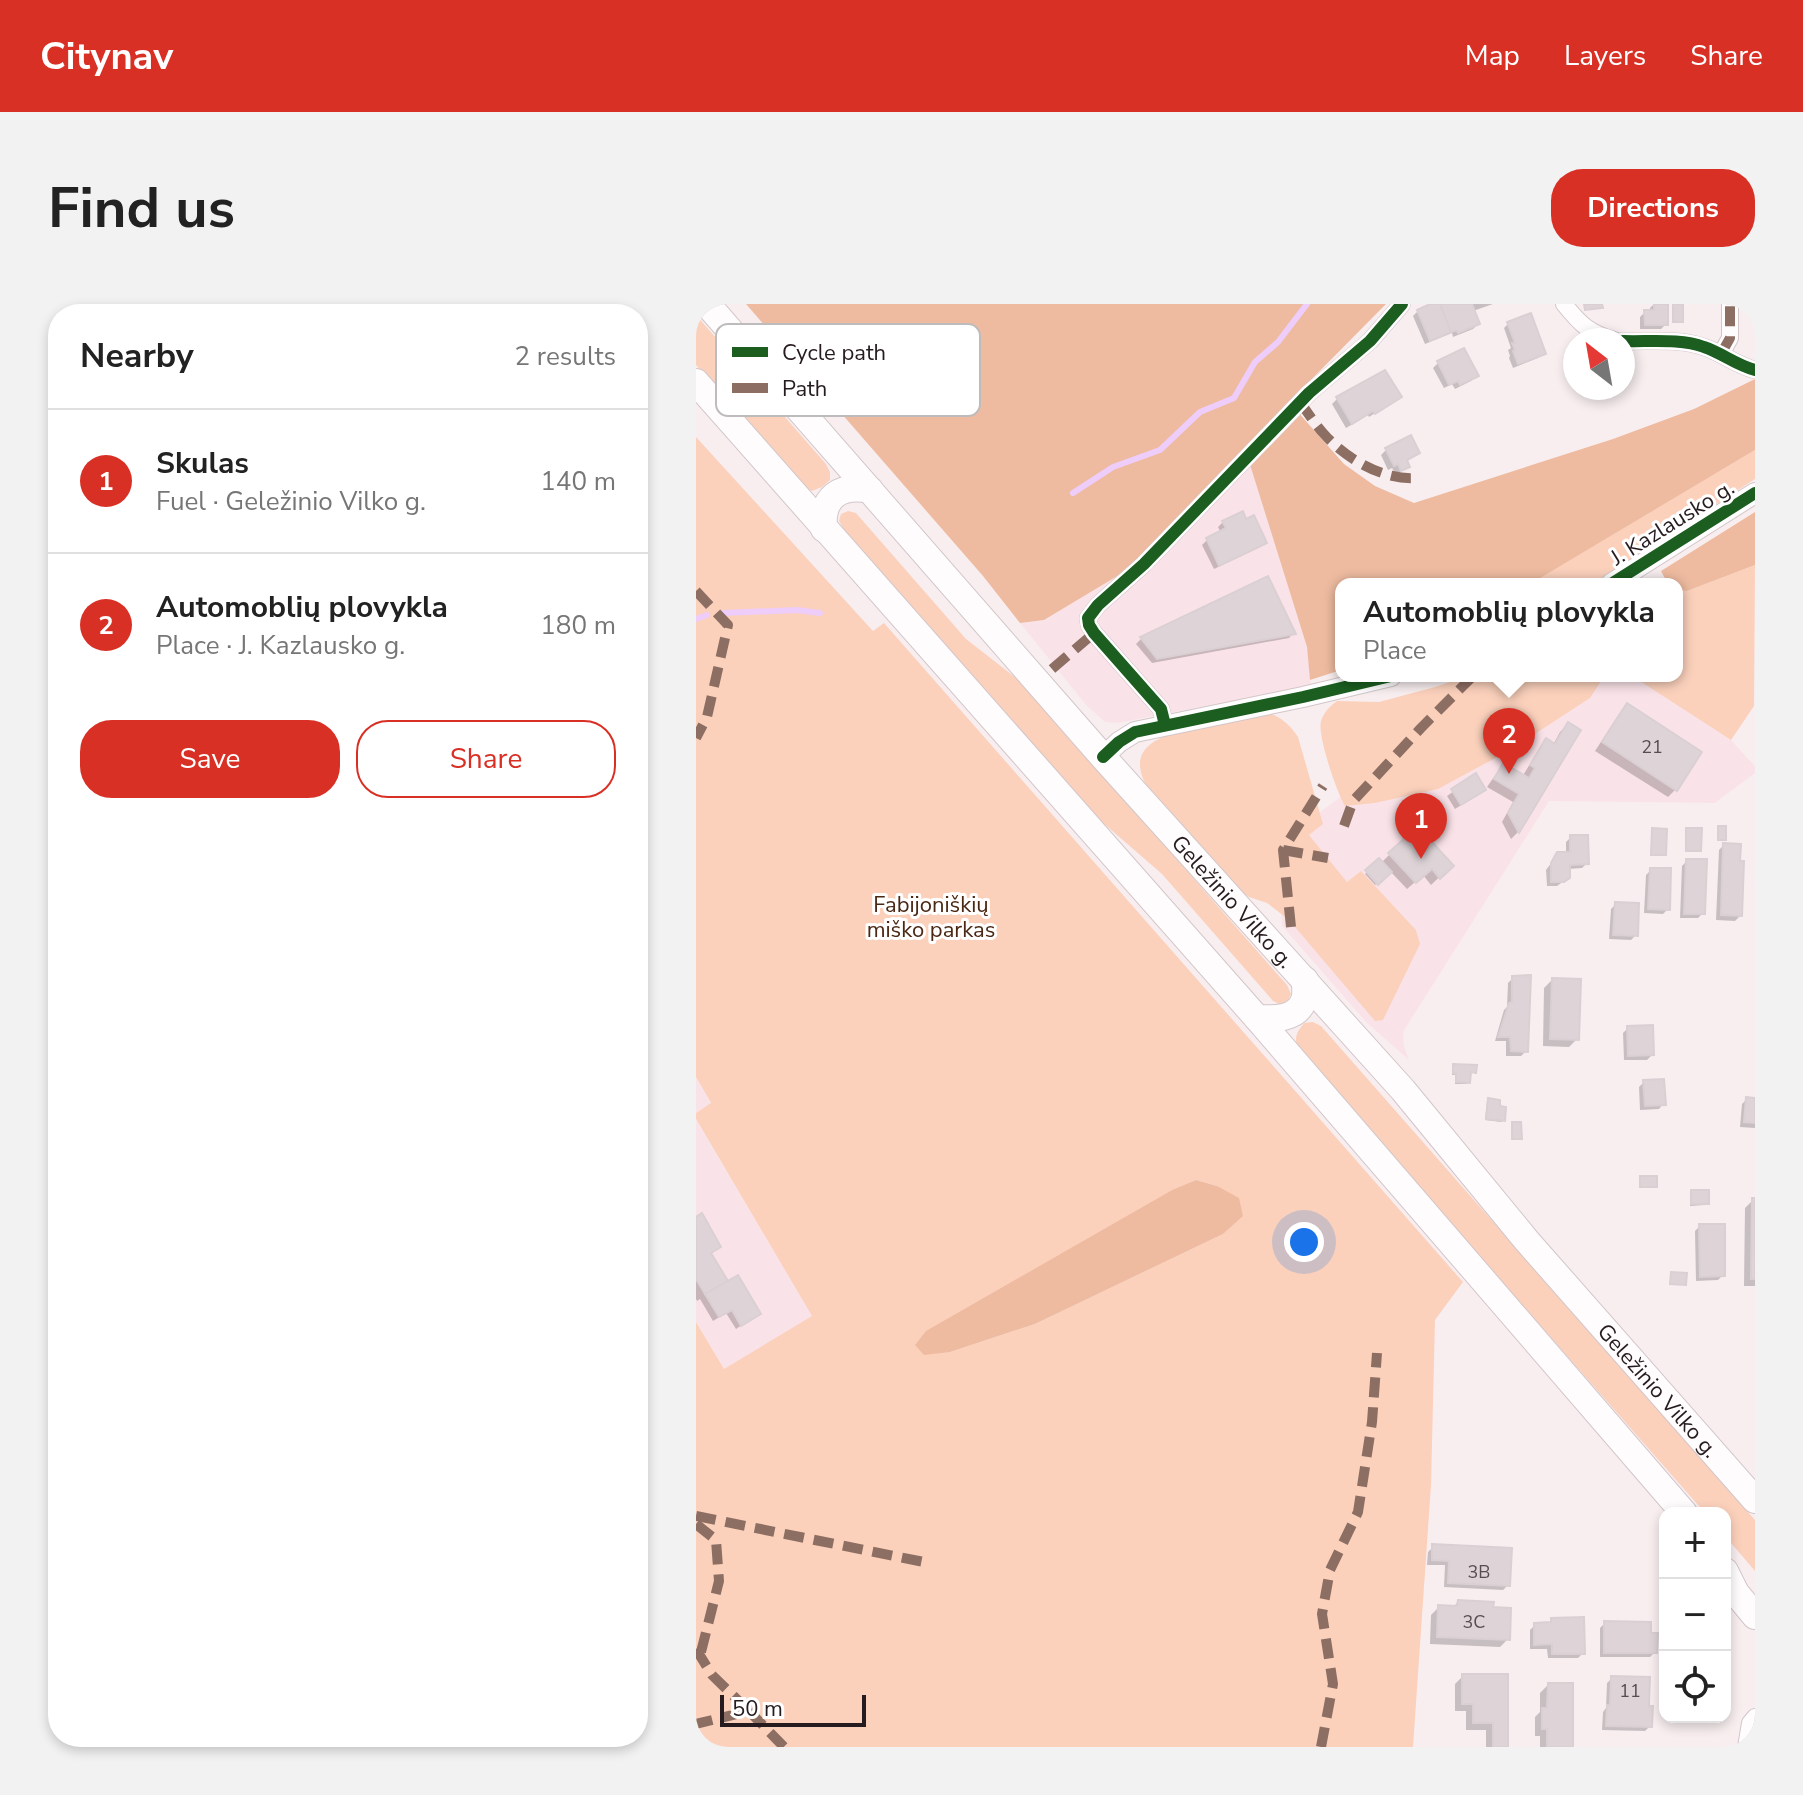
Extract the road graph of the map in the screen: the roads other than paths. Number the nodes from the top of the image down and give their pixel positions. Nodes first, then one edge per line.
1 (707, 304) edge
2 (1402, 304) edge
3 (1564, 304) edge
4 (1730, 304) edge
5 (725, 324) edge
6 (1585, 328) edge
7 (1635, 341) edge
8 (1721, 354) junction
9 (1755, 370) edge
10 (696, 382) edge
11 (716, 405) edge
12 (726, 416) edge
13 (805, 416) edge
14 (870, 490) junction
15 (1755, 493) edge
16 (824, 529) junction
17 (1620, 578) edge
18 (1366, 682) edge
19 (1165, 725) junction
20 (1103, 757) junction
21 (1305, 980) junction
22 (1257, 1018) junction
23 (1755, 1500) edge
24 (1679, 1507) edge
25 (1731, 1567) edge
26 (1729, 1579) edge
27 (1755, 1595) edge
28 (1755, 1616) edge
29 (1755, 1717) edge
30 (1746, 1747) edge

1 - 5 highway, Geležinio Vilko g.
2 - 19 street
3 - 6 street
4 - 8 street
7 - 8 street
8 - 9 street
10 - 11 highway
12 - 16 highway
13 - 14 highway, Geležinio Vilko g.
14 - 16 highway
14 - 20 highway, Geležinio Vilko g.
15 - 17 street, J. Kazlausko g.
16 - 22 highway
18 - 19 street
19 - 20 street
20 - 21 highway, Geležinio Vilko g.
21 - 22 highway
21 - 23 highway, Geležinio Vilko g.
22 - 24 highway
25 - 27 highway
26 - 28 highway
29 - 30 street

